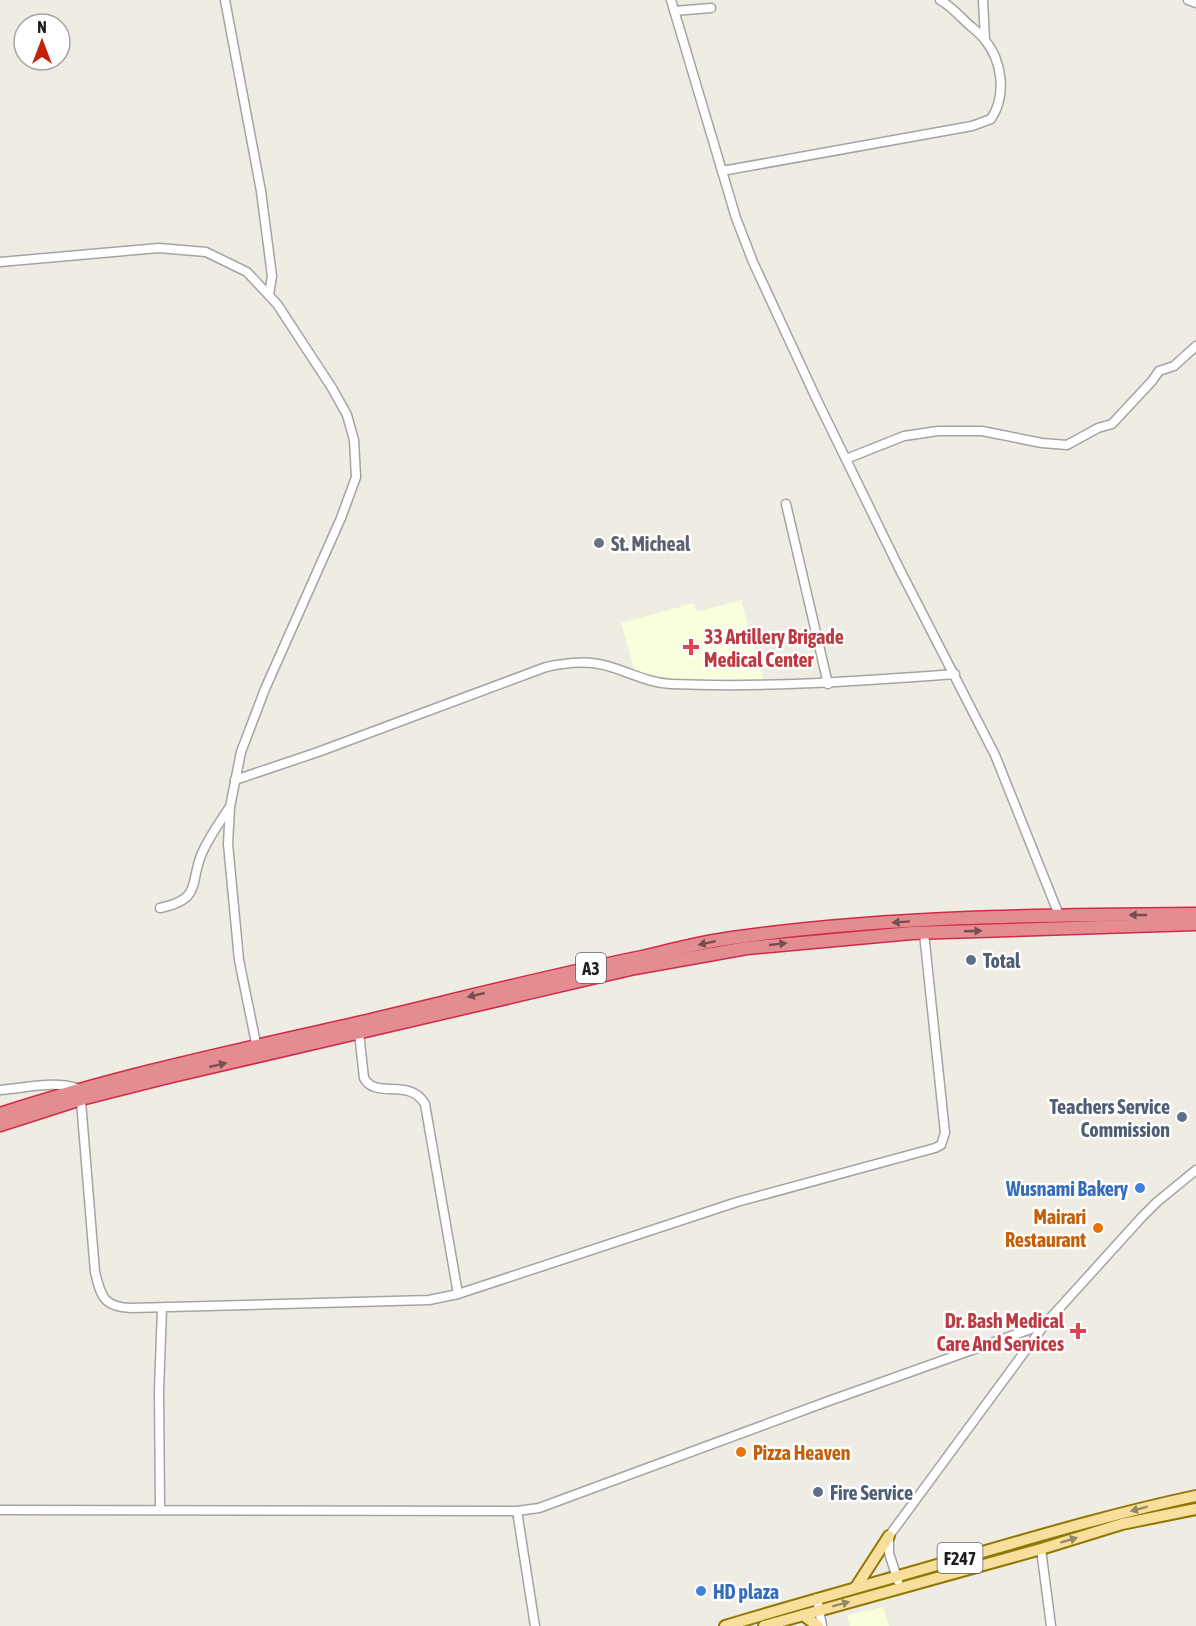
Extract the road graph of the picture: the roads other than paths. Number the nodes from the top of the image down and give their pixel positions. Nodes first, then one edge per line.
1 (225, 0) edge
2 (671, 0) edge
3 (940, 0) edge
4 (983, 0) edge
5 (1188, 0) edge
6 (1196, 3) edge
7 (711, 8) dead end
8 (674, 11) junction
9 (985, 40) junction
10 (722, 171) junction
11 (0, 262) edge
12 (269, 295) junction
13 (1196, 346) edge
14 (846, 459) junction
15 (786, 504) dead end
16 (955, 674) junction
17 (828, 684) junction
18 (235, 780) junction
19 (230, 807) junction
20 (160, 908) dead end
21 (1196, 914) edge
22 (1059, 915) junction
23 (1196, 924) edge
24 (923, 927) junction
25 (404, 1017) junction
26 (359, 1033) junction
27 (257, 1050) junction
28 (31, 1085) junction
29 (0, 1090) edge
30 (81, 1094) junction
31 (47, 1099) junction
32 (0, 1114) edge
33 (0, 1125) edge
34 (1196, 1170) edge
35 (458, 1294) junction
36 (162, 1308) junction
37 (1045, 1324) junction
38 (1196, 1496) edge
39 (160, 1509) junction
40 (1196, 1509) edge
41 (0, 1510) edge
42 (518, 1511) junction
43 (889, 1536) junction
44 (1041, 1549) junction
45 (896, 1576) junction
46 (856, 1587) junction
47 (900, 1588) junction
48 (817, 1598) junction
49 (820, 1610) junction
50 (803, 1615) junction
51 (535, 1626) edge
52 (725, 1626) edge
53 (764, 1626) edge
54 (820, 1626) edge
55 (1051, 1626) edge

1 - 12 street
2 - 8 street
3 - 9 street
4 - 9 street
5 - 6 street
7 - 8 street
8 - 10 street
9 - 10 street
10 - 14 street
11 - 12 street
12 - 18 street
13 - 14 street
14 - 16 street
15 - 17 street
16 - 17 street
16 - 22 street
17 - 18 street
18 - 19 street
19 - 20 street
19 - 27 street
21 -> 22 highway, A3
22 - 24 highway, A3
24 -> 23 highway, A3
24 - 25 highway, A3
24 - 35 street
25 - 26 highway, A3
25 - 27 highway, A3
26 - 27 highway, A3
26 - 35 street
27 - 30 highway, A3
28 - 29 street
28 - 30 street
28 - 31 street
30 - 31 highway, A3
30 - 33 highway, A3
30 - 36 street
31 - 32 highway, A3
34 - 37 street
35 - 36 street
36 - 39 street
37 - 42 street
37 - 43 street
38 -> 45 main road, F247
39 - 41 street
39 - 42 street
44 -> 40 main road, F247
42 - 51 street
43 - 45 street
43 - 46 main road
44 - 47 main road, F247
44 - 55 street
45 - 46 main road, F247
45 - 47 street
46 - 48 main road, F247
49 -> 47 main road, F247
48 - 49 street
48 - 52 main road, F247
49 - 50 main road, F247
49 - 54 street
50 - 53 main road, F247
50 - 54 main road

